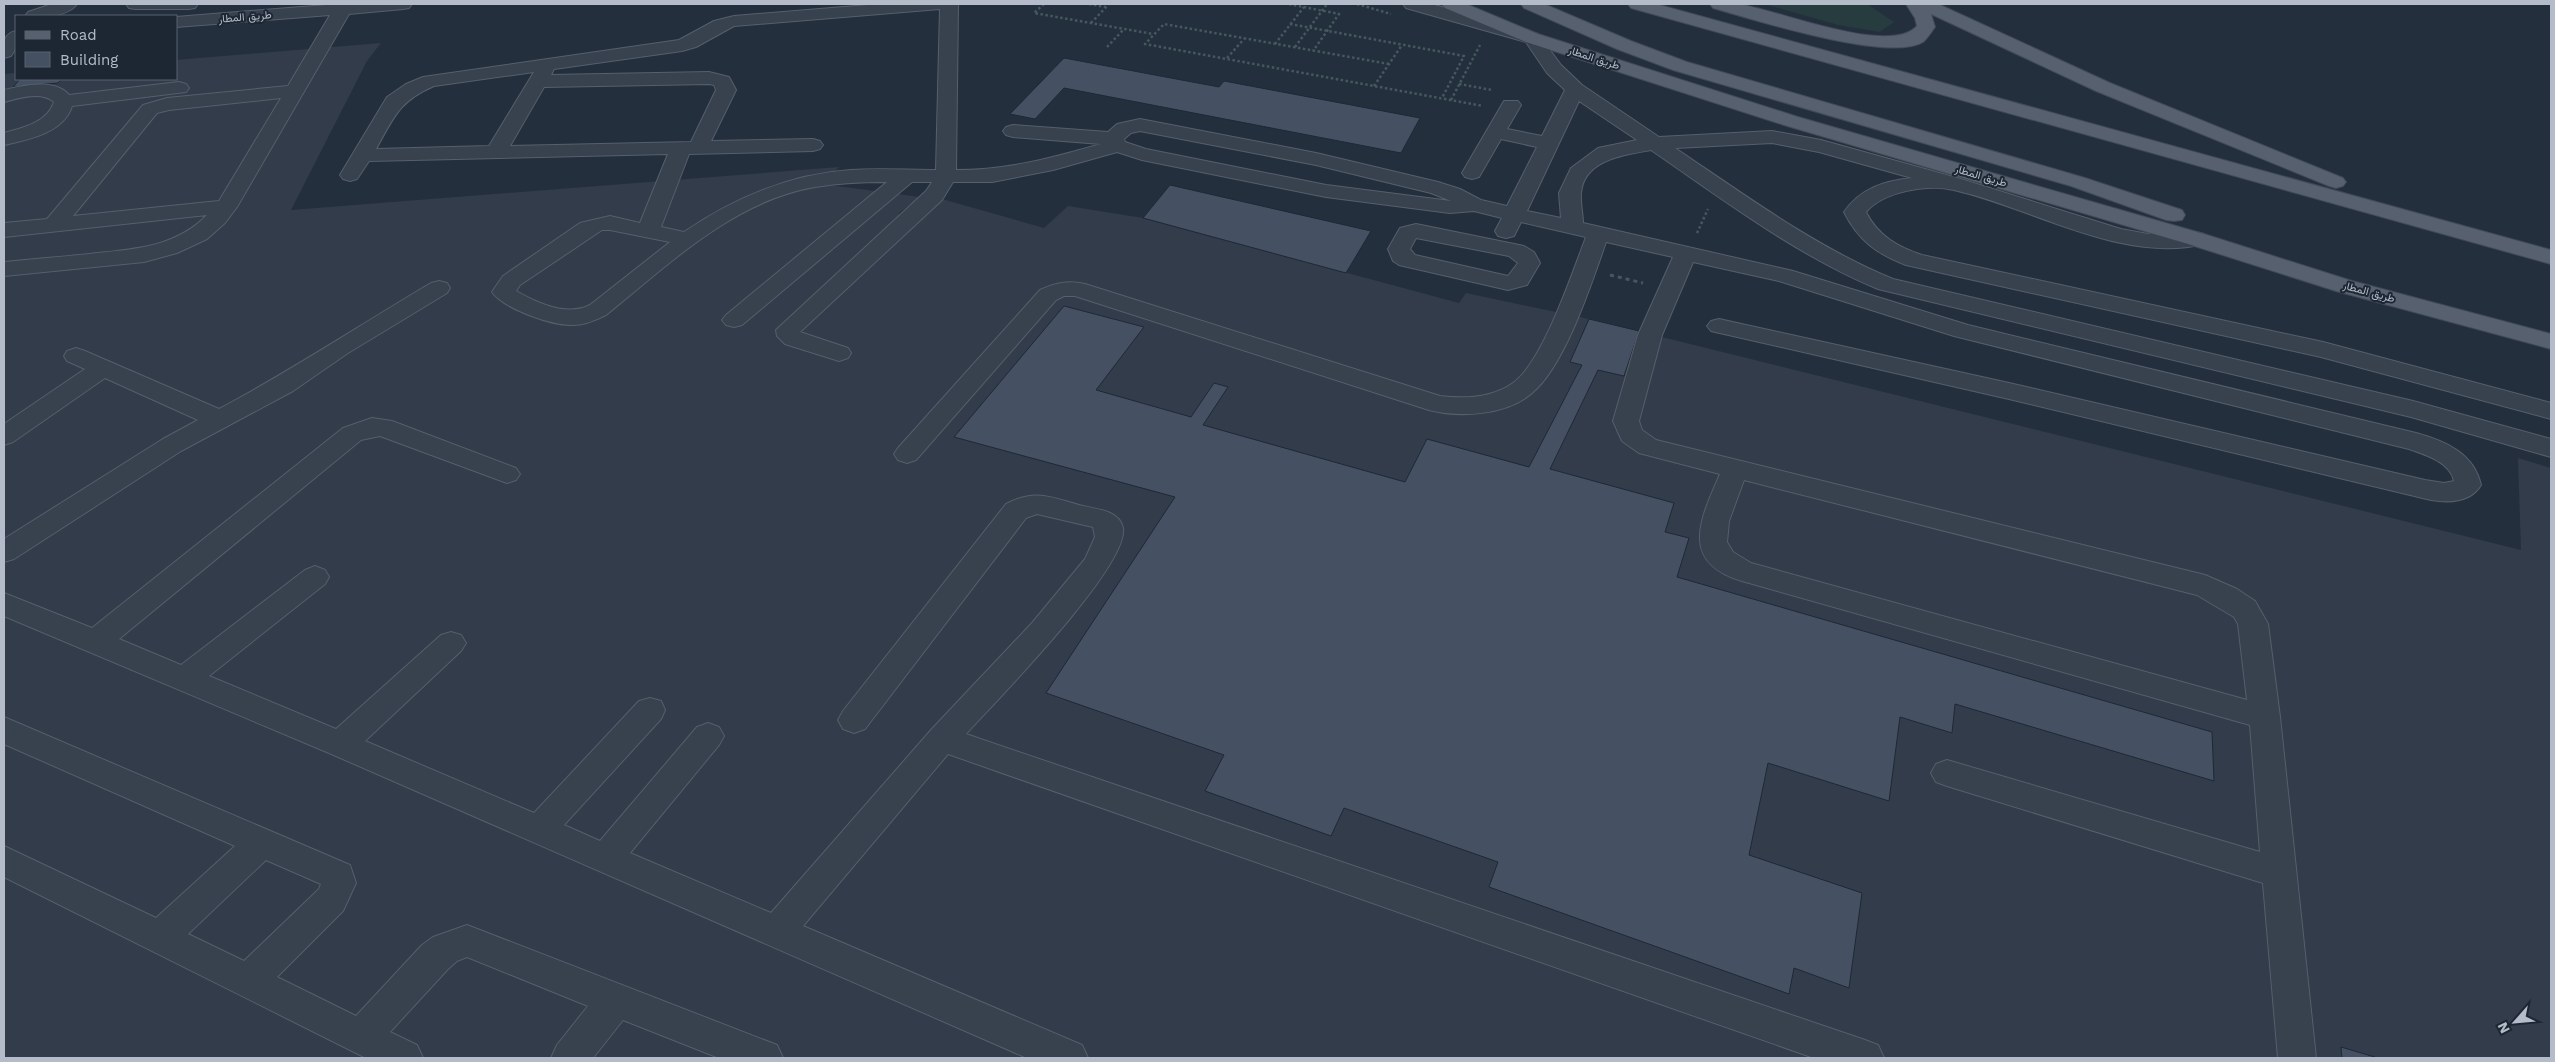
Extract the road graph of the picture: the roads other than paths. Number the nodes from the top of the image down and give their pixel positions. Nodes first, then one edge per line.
1 (68, 4) edge
2 (135, 4) edge
3 (189, 4) edge
4 (221, 4) edge
5 (403, 4) edge
6 (942, 4) edge
7 (949, 4) edge
8 (1412, 4) edge
9 (1451, 4) edge
10 (1488, 4) edge
11 (1530, 4) edge
12 (1637, 4) edge
13 (1719, 4) edge
14 (1915, 4) edge
15 (1924, 4) edge
16 (343, 9) junction
17 (36, 15) edge
18 (207, 20) junction
19 (178, 22) edge
20 (15, 36) edge
21 (1532, 38) junction
22 (4, 52) edge
23 (547, 64) junction
24 (92, 80) edge
25 (538, 81) junction
26 (299, 83) junction
27 (1575, 88) junction
28 (4, 96) edge
29 (63, 100) junction
30 (1509, 108) road end
31 (1013, 131) dead end
32 (1495, 132) junction
33 (4, 139) edge
34 (1115, 143) junction
35 (1548, 143) junction
36 (1656, 144) junction
37 (814, 145) dead end
38 (689, 148) junction
39 (496, 152) junction
40 (362, 155) junction
41 (1366, 171) junction
42 (1472, 173) dead end
43 (350, 175) dead end
44 (907, 176) junction
45 (946, 176) junction
46 (1954, 183) junction
47 (1350, 194) junction
48 (1474, 205) junction
49 (226, 207) junction
50 (2392, 212) junction
51 (1514, 215) junction
52 (54, 225) junction
53 (1574, 228) junction
54 (4, 230) edge
55 (648, 231) junction
56 (1598, 234) junction
57 (687, 239) junction
58 (2196, 239) junction
59 (1499, 248) junction
60 (1686, 253) junction
61 (2551, 257) edge
62 (4, 269) edge
63 (439, 288) dead end
64 (734, 320) dead end
65 (1720, 326) dead end
66 (2542, 340) edge
67 (839, 353) dead end
68 (76, 356) dead end
69 (104, 368) junction
70 (2551, 412) edge
71 (218, 419) junction
72 (4, 436) edge
73 (2551, 448) edge
74 (908, 454) dead end
75 (1735, 468) junction
76 (507, 474) dead end
77 (4, 552) edge
78 (314, 577) dead end
79 (4, 604) edge
80 (95, 642) junction
81 (451, 643) dead end
82 (184, 679) junction
83 (650, 710) dead end
84 (2265, 717) junction
85 (854, 720) dead end
86 (4, 730) edge
87 (708, 736) dead end
88 (942, 739) junction
89 (340, 744) junction
90 (1947, 773) dead end
91 (540, 829) junction
92 (262, 842) junction
93 (606, 858) junction
94 (4, 861) edge
95 (2278, 872) junction
96 (776, 932) junction
97 (159, 938) junction
98 (248, 981) junction
99 (616, 1000) junction
100 (361, 1037) junction
101 (758, 1057) edge
102 (404, 1058) edge
103 (570, 1058) edge
104 (1069, 1058) edge
105 (1865, 1058) edge
106 (2297, 1058) edge

1 - 17 street
2 - 3 street
4 - 18 street
5 - 16 street, طريق المطار
6 - 23 street
7 - 45 street
8 - 21 street, طريق المطار
9 - 21 main road
10 - 21 main road
11 - 66 main road
12 - 50 main road
13 - 14 main road
15 - 50 main road
16 - 18 street, طريق المطار
16 - 26 street
18 - 19 street, طريق المطار
20 - 22 street
21 - 27 street
21 - 58 main road, طريق المطار
23 - 25 street
23 - 40 street
24 - 29 street
25 - 38 street
25 - 39 street
26 - 29 street
26 - 49 street
26 - 52 street
27 - 35 street
27 - 36 street
28 - 29 street
29 - 33 street
30 - 32 street
31 - 34 street
32 - 35 street
32 - 42 street
34 - 41 street
34 - 45 street
34 - 47 street
35 - 51 street
36 - 46 street
36 - 53 street
36 - 73 street
37 - 38 street
38 - 39 street
38 - 55 street
39 - 40 street
40 - 43 street
41 - 47 street
41 - 48 street
44 - 45 street
44 - 57 street
44 - 64 street
45 - 67 street
46 - 58 street
46 - 70 street
47 - 48 street
48 - 51 street
49 - 52 street
49 - 62 street
50 - 61 main road
51 - 53 street
51 - 59 street
52 - 54 street
53 - 56 street
55 - 57 street
55 - 57 street
56 - 60 street
56 - 74 street
58 - 66 main road, طريق المطار
59 - 59 street
60 - 65 street
60 - 75 street
63 - 71 street
68 - 69 street
69 - 71 street
69 - 72 street
71 - 77 street
75 - 84 street
75 - 84 street
76 - 80 street
78 - 82 street
79 - 80 street
80 - 82 street
81 - 89 street
82 - 89 street
83 - 91 street
84 - 95 street
85 - 88 street
86 - 92 street
87 - 93 street
88 - 96 street
88 - 105 street
89 - 91 street
90 - 95 street
91 - 93 street
92 - 97 street
92 - 98 street
93 - 96 street
94 - 97 street
95 - 106 street
96 - 104 street
97 - 98 street
98 - 100 street
99 - 100 street
99 - 101 street
99 - 103 street
100 - 102 street

